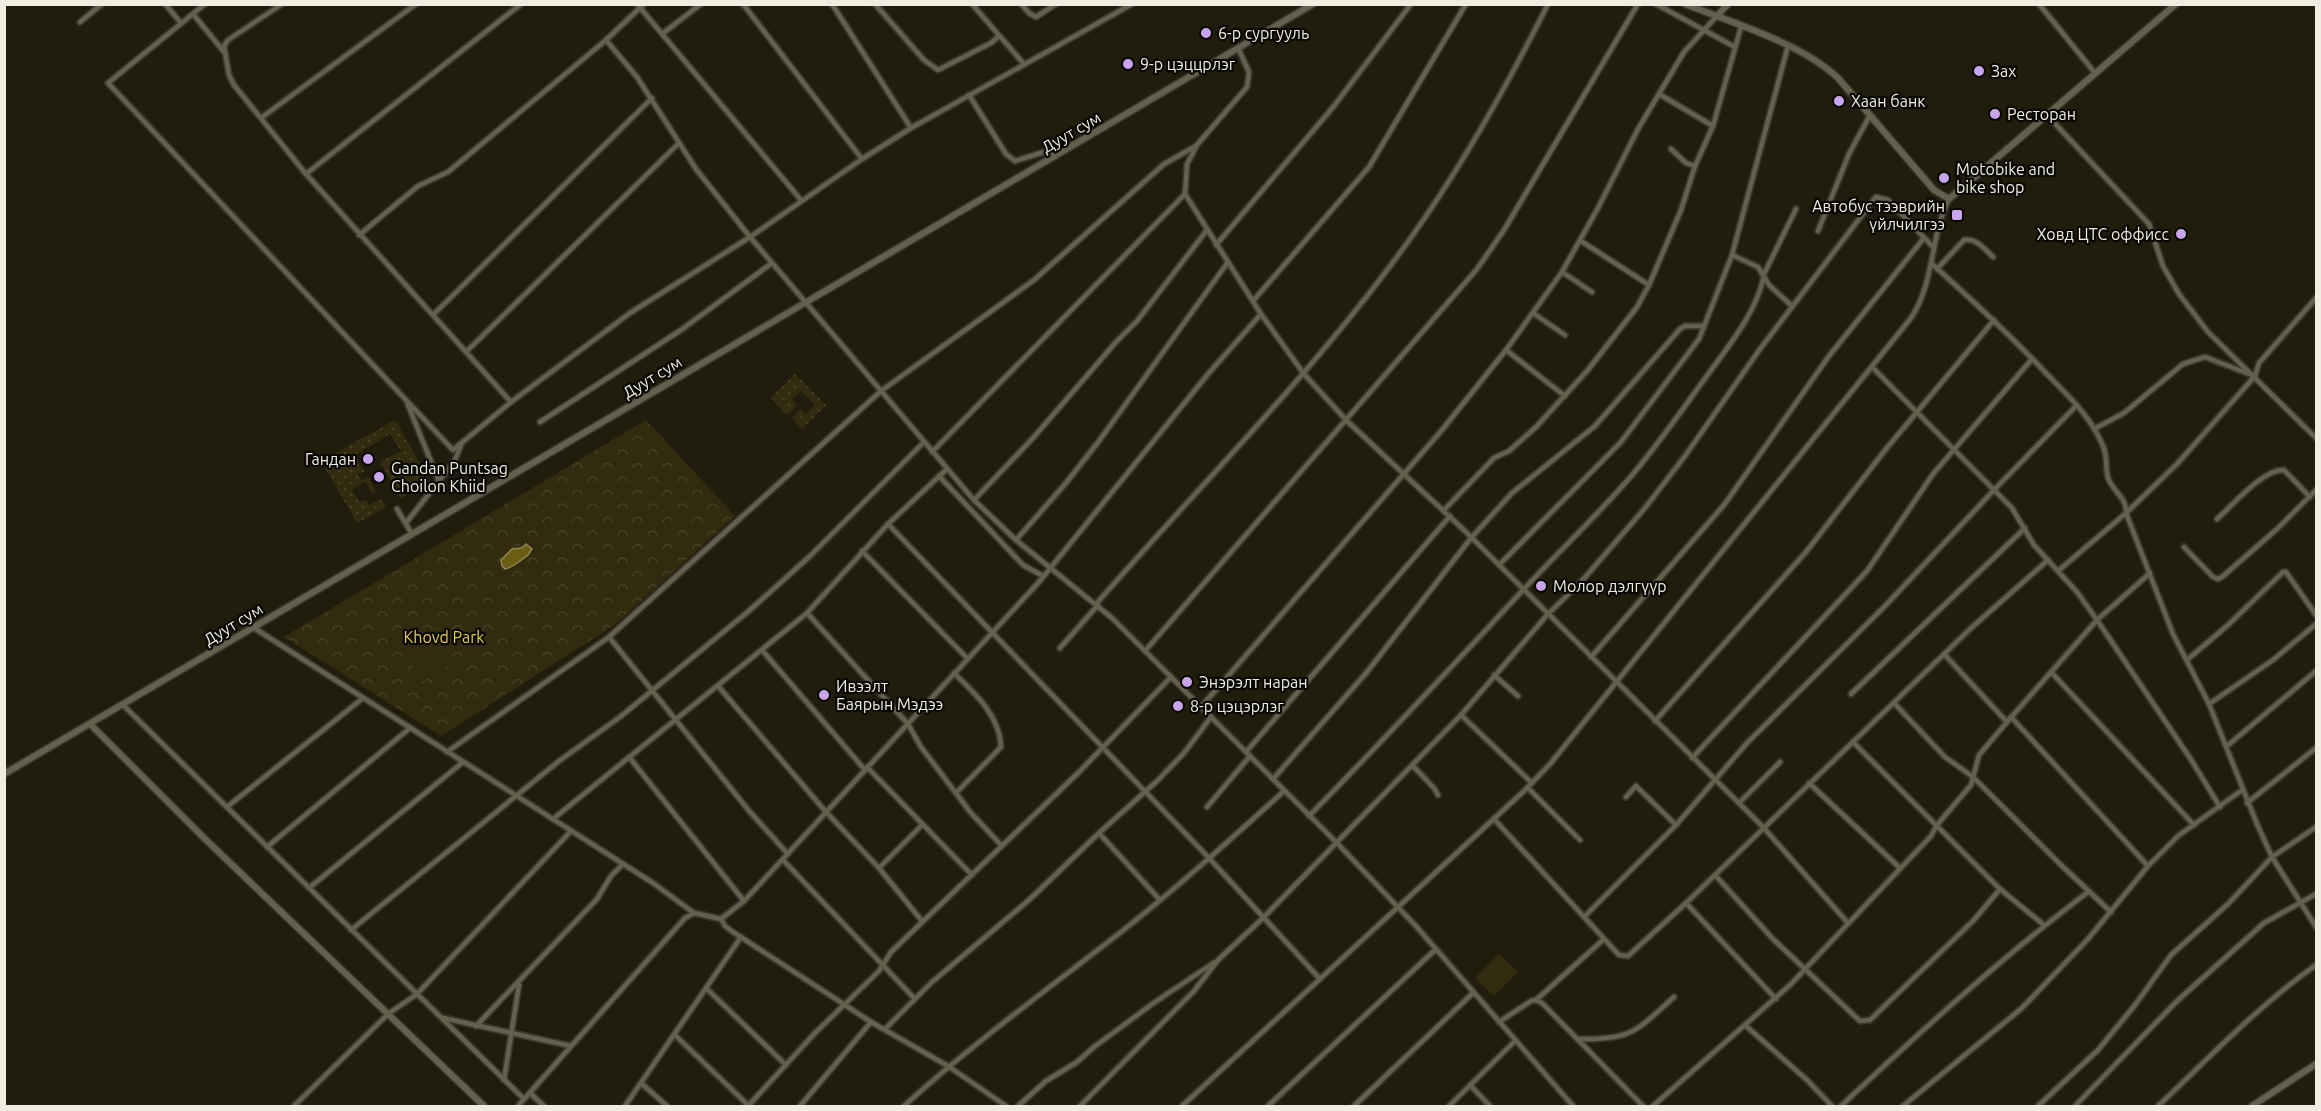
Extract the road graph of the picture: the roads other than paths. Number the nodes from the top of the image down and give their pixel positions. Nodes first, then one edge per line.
1 (102, 4) edge
2 (165, 4) edge
3 (206, 4) edge
4 (282, 4) edge
5 (416, 4) edge
6 (521, 4) edge
7 (701, 4) edge
8 (743, 4) edge
9 (832, 4) edge
10 (875, 4) edge
11 (972, 4) edge
12 (1021, 4) edge
13 (1056, 4) edge
14 (1132, 4) edge
15 (1313, 4) edge
16 (1411, 4) edge
17 (1466, 4) edge
18 (1548, 4) edge
19 (1638, 4) edge
20 (1656, 4) edge
21 (1685, 4) edge
22 (1728, 4) edge
23 (2039, 4) edge
24 (2176, 4) edge
25 (640, 6) edge
26 (193, 14) junction
27 (1716, 17) junction
28 (80, 22) dead end
29 (181, 23) junction
30 (1741, 27) junction
31 (1705, 30) junction
32 (662, 34) junction
33 (999, 36) junction
34 (606, 40) junction
35 (1788, 46) junction
36 (1735, 47) junction
37 (1239, 50) junction
38 (225, 53) junction
39 (1024, 64) junction
40 (2095, 73) junction
41 (1659, 94) junction
42 (969, 95) junction
43 (652, 98) junction
44 (1870, 115) junction
45 (2047, 115) junction
46 (261, 118) junction
47 (1713, 126) junction
48 (911, 129) junction
49 (679, 143) junction
50 (1196, 146) junction
51 (1671, 149) dead end
52 (1055, 157) junction
53 (862, 159) junction
54 (1695, 166) junction
55 (306, 174) junction
56 (1185, 194) junction
57 (1949, 199) junction
58 (801, 200) junction
59 (1796, 209) dead end
60 (1207, 230) junction
61 (1818, 231) dead end
62 (359, 235) junction
63 (750, 237) junction
64 (1924, 238) junction
65 (1581, 241) junction
66 (1216, 245) junction
67 (1934, 248) junction
68 (1732, 255) junction
69 (1992, 256) dead end
70 (1228, 262) junction
71 (772, 263) junction
72 (1930, 263) junction
73 (1937, 269) junction
74 (1562, 273) junction
75 (1764, 274) junction
76 (1649, 285) junction
77 (1592, 292) dead end
78 (2316, 298) edge
79 (805, 302) junction
80 (1253, 302) junction
81 (1792, 306) junction
82 (1533, 313) junction
83 (1262, 314) junction
84 (433, 315) junction
85 (1994, 320) junction
86 (1704, 326) junction
87 (1565, 335) dead end
88 (1506, 350) junction
89 (466, 352) junction
90 (2032, 359) junction
91 (1872, 367) junction
92 (1304, 374) junction
93 (2255, 376) junction
94 (881, 392) junction
95 (1564, 396) junction
96 (406, 400) junction
97 (511, 402) junction
98 (2077, 405) junction
99 (1916, 412) junction
100 (1347, 421) junction
101 (540, 422) dead end
102 (2094, 429) junction
103 (2316, 438) edge
104 (924, 442) junction
105 (462, 443) junction
106 (1953, 450) junction
107 (932, 452) junction
108 (947, 469) junction
109 (1404, 472) junction
110 (939, 476) junction
111 (439, 481) junction
112 (1994, 490) junction
113 (2316, 490) edge
114 (2310, 496) junction
115 (974, 500) junction
116 (398, 509) dead end
117 (1444, 510) junction
118 (2126, 513) junction
119 (1450, 516) junction
120 (2217, 519) dead end
121 (406, 523) junction
122 (888, 524) junction
123 (2025, 528) junction
124 (412, 534) junction
125 (1472, 538) junction
126 (1016, 540) junction
127 (2184, 547) dead end
128 (862, 551) junction
129 (2048, 560) junction
130 (1499, 565) junction
131 (1050, 567) junction
132 (2058, 571) junction
133 (2150, 573) junction
134 (1043, 576) junction
135 (1523, 589) junction
136 (1097, 605) junction
137 (807, 613) junction
138 (1548, 614) junction
139 (2316, 615) edge
140 (2097, 620) junction
141 (2316, 624) edge
142 (254, 628) junction
143 (992, 633) junction
144 (609, 637) junction
145 (1060, 648) dead end
146 (762, 650) junction
147 (1145, 651) junction
148 (1944, 654) junction
149 (1591, 657) junction
150 (967, 658) junction
151 (2187, 660) junction
152 (2316, 671) edge
153 (2051, 672) junction
154 (954, 673) junction
155 (1494, 675) junction
156 (1171, 677) junction
157 (1616, 682) junction
158 (718, 686) junction
159 (651, 691) junction
160 (1851, 694) dead end
161 (1518, 696) dead end
162 (363, 698) junction
163 (1894, 703) junction
164 (2209, 704) junction
165 (123, 705) junction
166 (1201, 707) junction
167 (1461, 715) junction
168 (1211, 717) junction
169 (676, 720) junction
170 (2009, 720) junction
171 (1655, 721) junction
172 (90, 724) junction
173 (908, 724) junction
174 (410, 728) junction
175 (1853, 742) junction
176 (2227, 746) junction
177 (1102, 748) junction
178 (2316, 748) edge
179 (447, 752) junction
180 (1248, 754) junction
181 (629, 757) junction
182 (1692, 758) junction
183 (463, 762) junction
184 (1780, 762) dead end
185 (1412, 765) junction
186 (866, 769) junction
187 (4, 774) edge
188 (1973, 777) junction
189 (1273, 779) junction
190 (1715, 780) junction
191 (1809, 783) junction
192 (1530, 785) junction
193 (2242, 790) junction
194 (1284, 791) junction
195 (956, 793) junction
196 (1145, 793) junction
197 (1438, 795) dead end
198 (516, 796) junction
199 (1626, 797) dead end
200 (1739, 803) junction
201 (2247, 803) junction
202 (227, 807) junction
203 (1207, 807) dead end
204 (2220, 807) junction
205 (826, 812) junction
206 (1310, 816) junction
207 (553, 819) junction
208 (1494, 819) junction
209 (922, 825) junction
210 (1676, 825) junction
211 (1937, 825) junction
212 (2194, 825) junction
213 (2316, 826) edge
214 (1763, 827) junction
215 (571, 831) junction
216 (1099, 833) junction
217 (1580, 840) dead end
218 (1336, 842) junction
219 (1002, 846) junction
220 (267, 847) junction
221 (788, 854) junction
222 (2272, 857) junction
223 (1210, 859) junction
224 (783, 860) junction
225 (623, 864) junction
226 (2148, 866) junction
227 (879, 868) junction
228 (1900, 868) junction
229 (972, 875) junction
230 (1715, 875) junction
231 (309, 888) junction
232 (2000, 889) junction
233 (2088, 892) junction
234 (2316, 894) edge
235 (1160, 900) junction
236 (744, 901) junction
237 (1686, 903) junction
238 (2301, 903) junction
239 (1397, 906) junction
240 (2111, 912) junction
241 (694, 913) junction
242 (1584, 917) junction
243 (1263, 918) junction
244 (721, 919) junction
245 (922, 921) junction
246 (1848, 923) junction
247 (2044, 925) junction
248 (2316, 927) edge
249 (351, 930) junction
250 (741, 937) junction
251 (1604, 939) junction
252 (1436, 949) junction
253 (1218, 960) junction
254 (883, 965) junction
255 (2316, 965) edge
256 (1805, 970) junction
257 (1320, 978) junction
258 (519, 983) junction
259 (706, 988) junction
260 (1473, 993) junction
261 (417, 994) junction
262 (1674, 997) dead end
263 (915, 999) junction
264 (1776, 999) junction
265 (1536, 1000) junction
266 (844, 1004) junction
267 (388, 1014) junction
268 (441, 1018) junction
269 (871, 1022) junction
270 (1499, 1022) junction
271 (476, 1026) junction
272 (1746, 1026) junction
273 (885, 1029) junction
274 (511, 1034) junction
275 (675, 1035) junction
276 (1577, 1039) junction
277 (1515, 1041) junction
278 (570, 1046) junction
279 (2316, 1064) edge
280 (786, 1065) junction
281 (948, 1066) junction
282 (504, 1080) junction
283 (641, 1083) junction
284 (1470, 1085) junction
285 (530, 1093) junction
286 (524, 1099) junction
287 (998, 1105) edge
288 (748, 1106) edge
289 (294, 1107) edge
290 (484, 1107) edge
291 (518, 1107) edge
292 (544, 1107) edge
293 (625, 1107) edge
294 (667, 1107) edge
295 (800, 1107) edge
296 (904, 1107) edge
297 (1006, 1107) edge
298 (1018, 1107) edge
299 (1080, 1107) edge
300 (1182, 1107) edge
301 (1268, 1107) edge
302 (1354, 1107) edge
303 (1449, 1107) edge
304 (1490, 1107) edge
305 (1573, 1107) edge
306 (1643, 1107) edge
307 (1653, 1107) edge
308 (1832, 1107) edge
309 (1841, 1107) edge
310 (1903, 1107) edge
311 (2038, 1107) edge
312 (2075, 1107) edge
313 (2158, 1107) edge
314 (2252, 1107) edge

1 - 28 street
2 - 29 street
3 - 26 street
4 - 38 street
5 - 46 street
6 - 55 street
7 - 32 street
8 - 53 street
9 - 48 street
10 - 33 street
11 - 33 street
12 - 13 street
14 - 39 street
15 - 37 main road, Дуут сум
16 - 66 street
17 - 80 street
18 - 92 street
19 - 100 street
20 - 31 street
21 - 27 main road
22 - 27 main road
23 - 40 street
24 - 40 main road
25 - 32 street
25 - 34 street
26 - 29 street
26 - 38 street
27 - 30 main road
27 - 31 street
29 - 96 street
30 - 35 main road
30 - 36 street
31 - 36 street
31 - 41 street
32 - 58 street
33 - 39 street
34 - 43 street
34 - 62 street
35 - 44 main road
35 - 68 street
36 - 47 street
37 - 50 street
37 - 52 main road, Дуут сум
38 - 46 street
39 - 42 street
40 - 45 main road
41 - 47 street
41 - 65 street
42 - 48 street
42 - 52 street
43 - 49 street
43 - 84 street
44 - 57 main road
44 - 61 street
45 - 57 main road
45 - 93 street
46 - 55 street
47 - 54 street
48 - 53 street
49 - 63 street
49 - 89 street
50 - 56 street
50 - 94 street
51 - 54 street
52 - 79 main road, Дуут сум
53 - 58 street
54 - 76 street
55 - 62 street
56 - 60 street
56 - 107 street
57 - 67 street
58 - 63 street
59 - 75 street
60 - 66 street
60 - 115 street
62 - 84 street
63 - 71 street
63 - 97 street
64 - 67 street
64 - 81 street
64 - 149 street
65 - 74 street
65 - 76 street
66 - 70 street
67 - 72 street
68 - 75 street
68 - 86 street
69 - 73 street
70 - 80 street
70 - 126 street
71 - 79 street
71 - 101 street
72 - 73 street
72 - 91 street
73 - 85 street
74 - 77 street
74 - 82 street
75 - 81 street
75 - 135 street
76 - 95 street
78 - 93 street
79 - 94 street
79 - 124 main road, Дуут сум
80 - 83 street
81 - 138 street
82 - 87 street
82 - 88 street
83 - 92 street
83 - 131 street
84 - 89 street
85 - 90 street
85 - 99 street
86 - 125 street
86 - 130 street
88 - 95 street
88 - 109 street
89 - 97 street
90 - 98 street
90 - 106 street
91 - 99 street
91 - 157 street
92 - 100 street
92 - 136 street
93 - 102 street
93 - 103 street
93 - 118 street
94 - 104 street
94 - 144 street
95 - 117 street
96 - 105 street
96 - 111 street
97 - 105 street
98 - 102 street
98 - 112 street
99 - 106 street
99 - 171 street
100 - 109 street
100 - 147 street
102 - 118 street
104 - 107 street
104 - 159 street
105 - 111 street
106 - 112 street
106 - 182 street
107 - 108 street
108 - 110 street
108 - 115 street
109 - 117 street
109 - 166 street
110 - 122 street
110 - 134 street
111 - 121 street
112 - 123 street
112 - 190 street
113 - 114 street
114 - 120 street
114 - 127 street
115 - 126 street
116 - 121 street
117 - 119 street
118 - 132 street
118 - 133 street
119 - 125 street
119 - 180 street
121 - 124 street
122 - 128 street
122 - 143 street
123 - 129 street
123 - 160 street
124 - 142 main road, Дуут сум
125 - 130 street
125 - 189 street
126 - 131 street
128 - 137 street
128 - 150 street
129 - 132 street
129 - 148 street
130 - 135 street
131 - 134 street
131 - 136 street
132 - 140 street
133 - 140 street
133 - 151 street
134 - 143 street
135 - 138 street
135 - 206 street
136 - 145 street
136 - 147 street
137 - 146 street
137 - 173 street
138 - 149 street
138 - 155 street
139 - 151 street
140 - 153 street
140 - 204 street
141 - 164 street
142 - 162 street
142 - 165 main road, Дуут сум
143 - 150 street
143 - 177 street
144 - 159 street
144 - 179 street
146 - 158 street
146 - 186 street
147 - 156 street
148 - 163 street
148 - 170 street
149 - 157 street
150 - 154 street
151 - 164 street
152 - 176 street
153 - 170 street
153 - 212 street
154 - 173 street
154 - 195 street
155 - 161 street
155 - 167 street
156 - 166 street
156 - 177 street
157 - 171 street
157 - 192 street
158 - 169 street
158 - 205 street
159 - 169 street
159 - 198 street
162 - 174 street
162 - 202 street
163 - 175 street
163 - 188 street
164 - 176 street
165 - 172 main road, Дуут сум
165 - 202 street
166 - 168 street
167 - 185 street
167 - 192 street
168 - 180 street
168 - 196 street
169 - 181 street
169 - 221 street
170 - 188 street
170 - 226 street
171 - 182 street
172 - 187 main road, Дуут сум
172 - 267 main road
173 - 186 street
173 - 195 street
174 - 179 street
174 - 220 street
175 - 191 street
175 - 211 street
176 - 193 street
177 - 196 street
177 - 219 street
178 - 201 street
179 - 183 street
180 - 189 street
180 - 203 street
181 - 207 street
181 - 236 street
182 - 190 street
183 - 198 street
183 - 231 street
184 - 200 street
185 - 197 street
185 - 218 street
186 - 205 street
186 - 209 street
188 - 211 street
188 - 233 street
189 - 194 street
190 - 200 street
190 - 210 street
191 - 214 street
191 - 228 street
192 - 208 street
192 - 217 street
193 - 201 street
193 - 204 street
194 - 206 street
194 - 223 street
195 - 219 street
196 - 216 street
196 - 223 street
198 - 207 street
198 - 249 street
199 - 210 street
200 - 214 street
201 - 222 street
202 - 220 street
204 - 212 street
205 - 221 street
205 - 227 street
206 - 218 street
207 - 215 street
208 - 239 street
208 - 242 street
209 - 227 street
209 - 229 street
210 - 242 street
211 - 228 street
211 - 232 street
212 - 226 street
213 - 222 street
214 - 230 street
214 - 246 street
215 - 225 street
215 - 261 street
216 - 235 street
216 - 263 street
218 - 239 street
218 - 243 street
219 - 229 street
220 - 231 street
221 - 224 street
222 - 238 street
222 - 311 street
223 - 235 street
223 - 243 street
224 - 236 street
224 - 254 street
225 - 241 street
225 - 258 street
226 - 240 street
227 - 245 street
228 - 246 street
229 - 245 street
230 - 237 street
230 - 256 street
231 - 249 street
232 - 247 street
232 - 256 street
233 - 240 street
233 - 247 street
234 - 238 street
235 - 281 street
236 - 244 street
237 - 251 street
237 - 264 street
238 - 248 street
238 - 312 street
239 - 252 street
239 - 257 street
240 - 310 street
241 - 244 street
241 - 278 street
242 - 251 street
243 - 253 street
243 - 257 street
244 - 250 street
245 - 254 street
246 - 256 street
247 - 309 street
249 - 261 street
250 - 259 street
250 - 266 street
251 - 265 street
252 - 260 street
252 - 301 street
253 - 298 street
253 - 299 street
254 - 263 street
254 - 266 street
255 - 313 street
256 - 264 street
257 - 300 street
258 - 271 street
258 - 274 street
259 - 275 street
259 - 280 street
260 - 270 street
260 - 302 street
261 - 267 street
261 - 268 street
262 - 276 street
263 - 273 street
264 - 272 street
265 - 270 street
265 - 276 street
266 - 269 street
266 - 280 street
267 - 289 street
267 - 290 main road
268 - 271 street
268 - 282 street
269 - 273 street
269 - 295 street
270 - 277 street
271 - 274 street
272 - 307 street
272 - 308 street
273 - 281 street
274 - 278 street
274 - 282 street
275 - 283 street
275 - 288 street
276 - 306 street
277 - 284 street
277 - 305 street
278 - 285 street
279 - 314 main road
280 - 288 street
281 - 287 street
281 - 296 street
282 - 286 street
283 - 293 street
283 - 294 street
284 - 303 street
284 - 304 street
285 - 286 street
285 - 292 street
286 - 291 street
287 - 297 street

